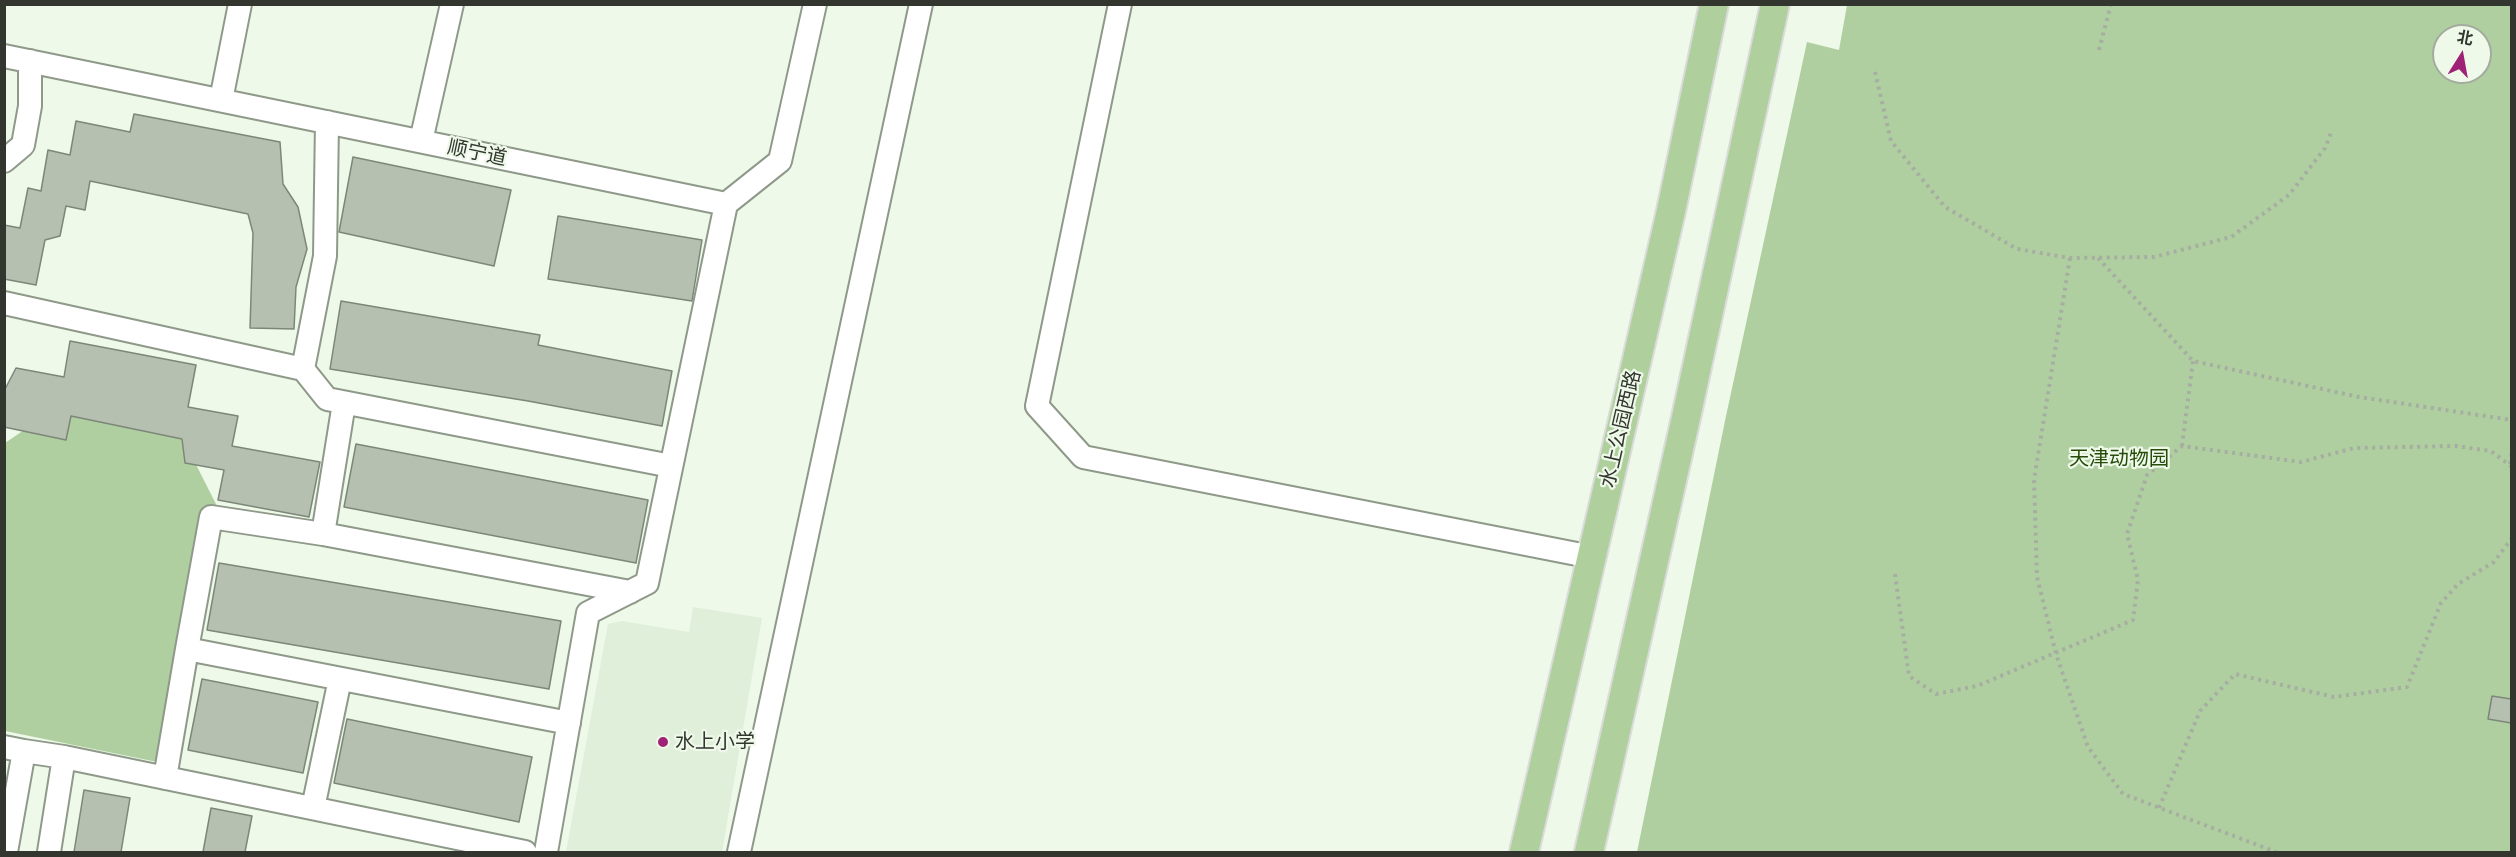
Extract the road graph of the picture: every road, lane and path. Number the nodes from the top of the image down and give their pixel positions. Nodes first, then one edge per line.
1 (240, 4) edge
2 (815, 4) edge
3 (921, 4) edge
4 (1120, 4) edge
5 (1714, 4) edge
6 (1775, 4) edge
7 (2111, 4) edge
8 (447, 5) edge
9 (2099, 50) dead end
10 (4, 56) edge
11 (30, 61) junction
12 (1875, 72) dead end
13 (221, 100) junction
14 (327, 122) junction
15 (2331, 133) dead end
16 (421, 141) junction
17 (4, 161) edge
18 (726, 204) junction
19 (2098, 257) junction
20 (2070, 258) junction
21 (4, 303) edge
22 (2193, 361) junction
23 (303, 369) junction
24 (344, 403) junction
25 (2511, 420) edge
26 (2182, 446) junction
27 (2511, 452) edge
28 (671, 466) junction
29 (2510, 466) edge
30 (323, 534) junction
31 (2511, 538) edge
32 (1592, 557) junction
33 (1895, 574) dead end
34 (630, 592) junction
35 (188, 649) junction
36 (2056, 654) junction
37 (340, 679) junction
38 (569, 723) junction
39 (14, 749) edge
40 (64, 757) junction
41 (165, 778) junction
42 (313, 808) junction
43 (2159, 808) junction
44 (6, 852) edge
45 (49, 852) edge
46 (525, 852) edge
47 (546, 852) edge
48 (739, 852) edge
49 (1524, 852) edge
50 (1589, 852) edge
51 (2276, 852) edge

1 - 13 street
2 - 18 street
3 - 48 street
4 - 32 street
5 - 32 main road, 水上公园西路
6 - 50 main road
7 - 9 path
8 - 16 street
10 - 11 street, 顺宁道
11 - 13 street, 顺宁道
11 - 17 street
12 - 20 path
13 - 14 street, 顺宁道
14 - 16 street, 顺宁道
14 - 23 street
15 - 19 path
16 - 18 street, 顺宁道
18 - 28 street
19 - 20 path
19 - 22 path
20 - 36 path
21 - 23 street
22 - 25 path
22 - 26 path
23 - 24 street
24 - 28 street
24 - 30 street
26 - 29 path
26 - 36 path
27 - 29 path
28 - 34 street
30 - 34 street
30 - 35 street
31 - 43 path
32 - 49 main road, 水上公园西路
33 - 36 path
34 - 38 street
35 - 37 street
35 - 41 street
36 - 43 path
37 - 38 street
37 - 42 street
38 - 47 street
39 - 40 street
39 - 44 street
40 - 41 street
40 - 45 street
41 - 42 street
42 - 46 street
43 - 51 path

